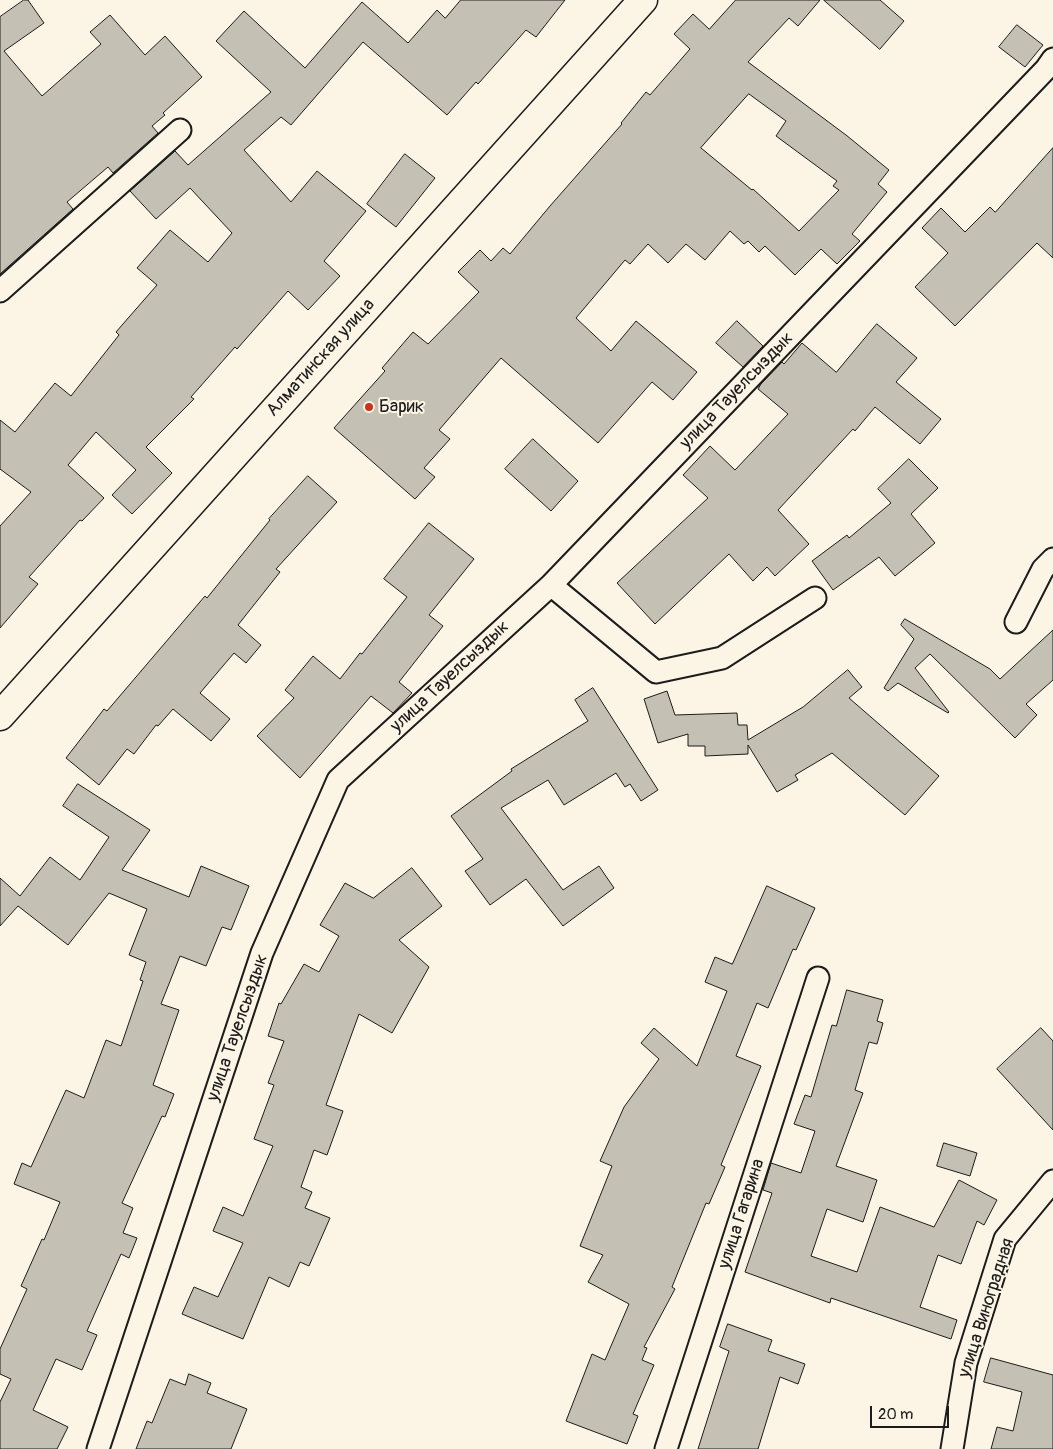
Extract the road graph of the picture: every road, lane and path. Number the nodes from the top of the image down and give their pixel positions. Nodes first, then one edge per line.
1 (643, 0) edge
2 (1053, 59) edge
3 (180, 130) dead end
4 (0, 292) edge
5 (1053, 559) edge
6 (551, 585) junction
7 (815, 598) dead end
8 (1016, 622) dead end
9 (0, 716) edge
10 (818, 978) dead end
11 (1053, 1181) edge
12 (98, 1449) edge
13 (666, 1449) edge
14 (952, 1449) edge

1 - 9 main road, Алматинская улица
2 - 6 street, улица Тауелсыздык
3 - 4 street
5 - 8 street
6 - 7 street
6 - 12 street, улица Тауелсыздык
10 - 13 street, улица Гагарина
11 - 14 street, улица Виноградная

